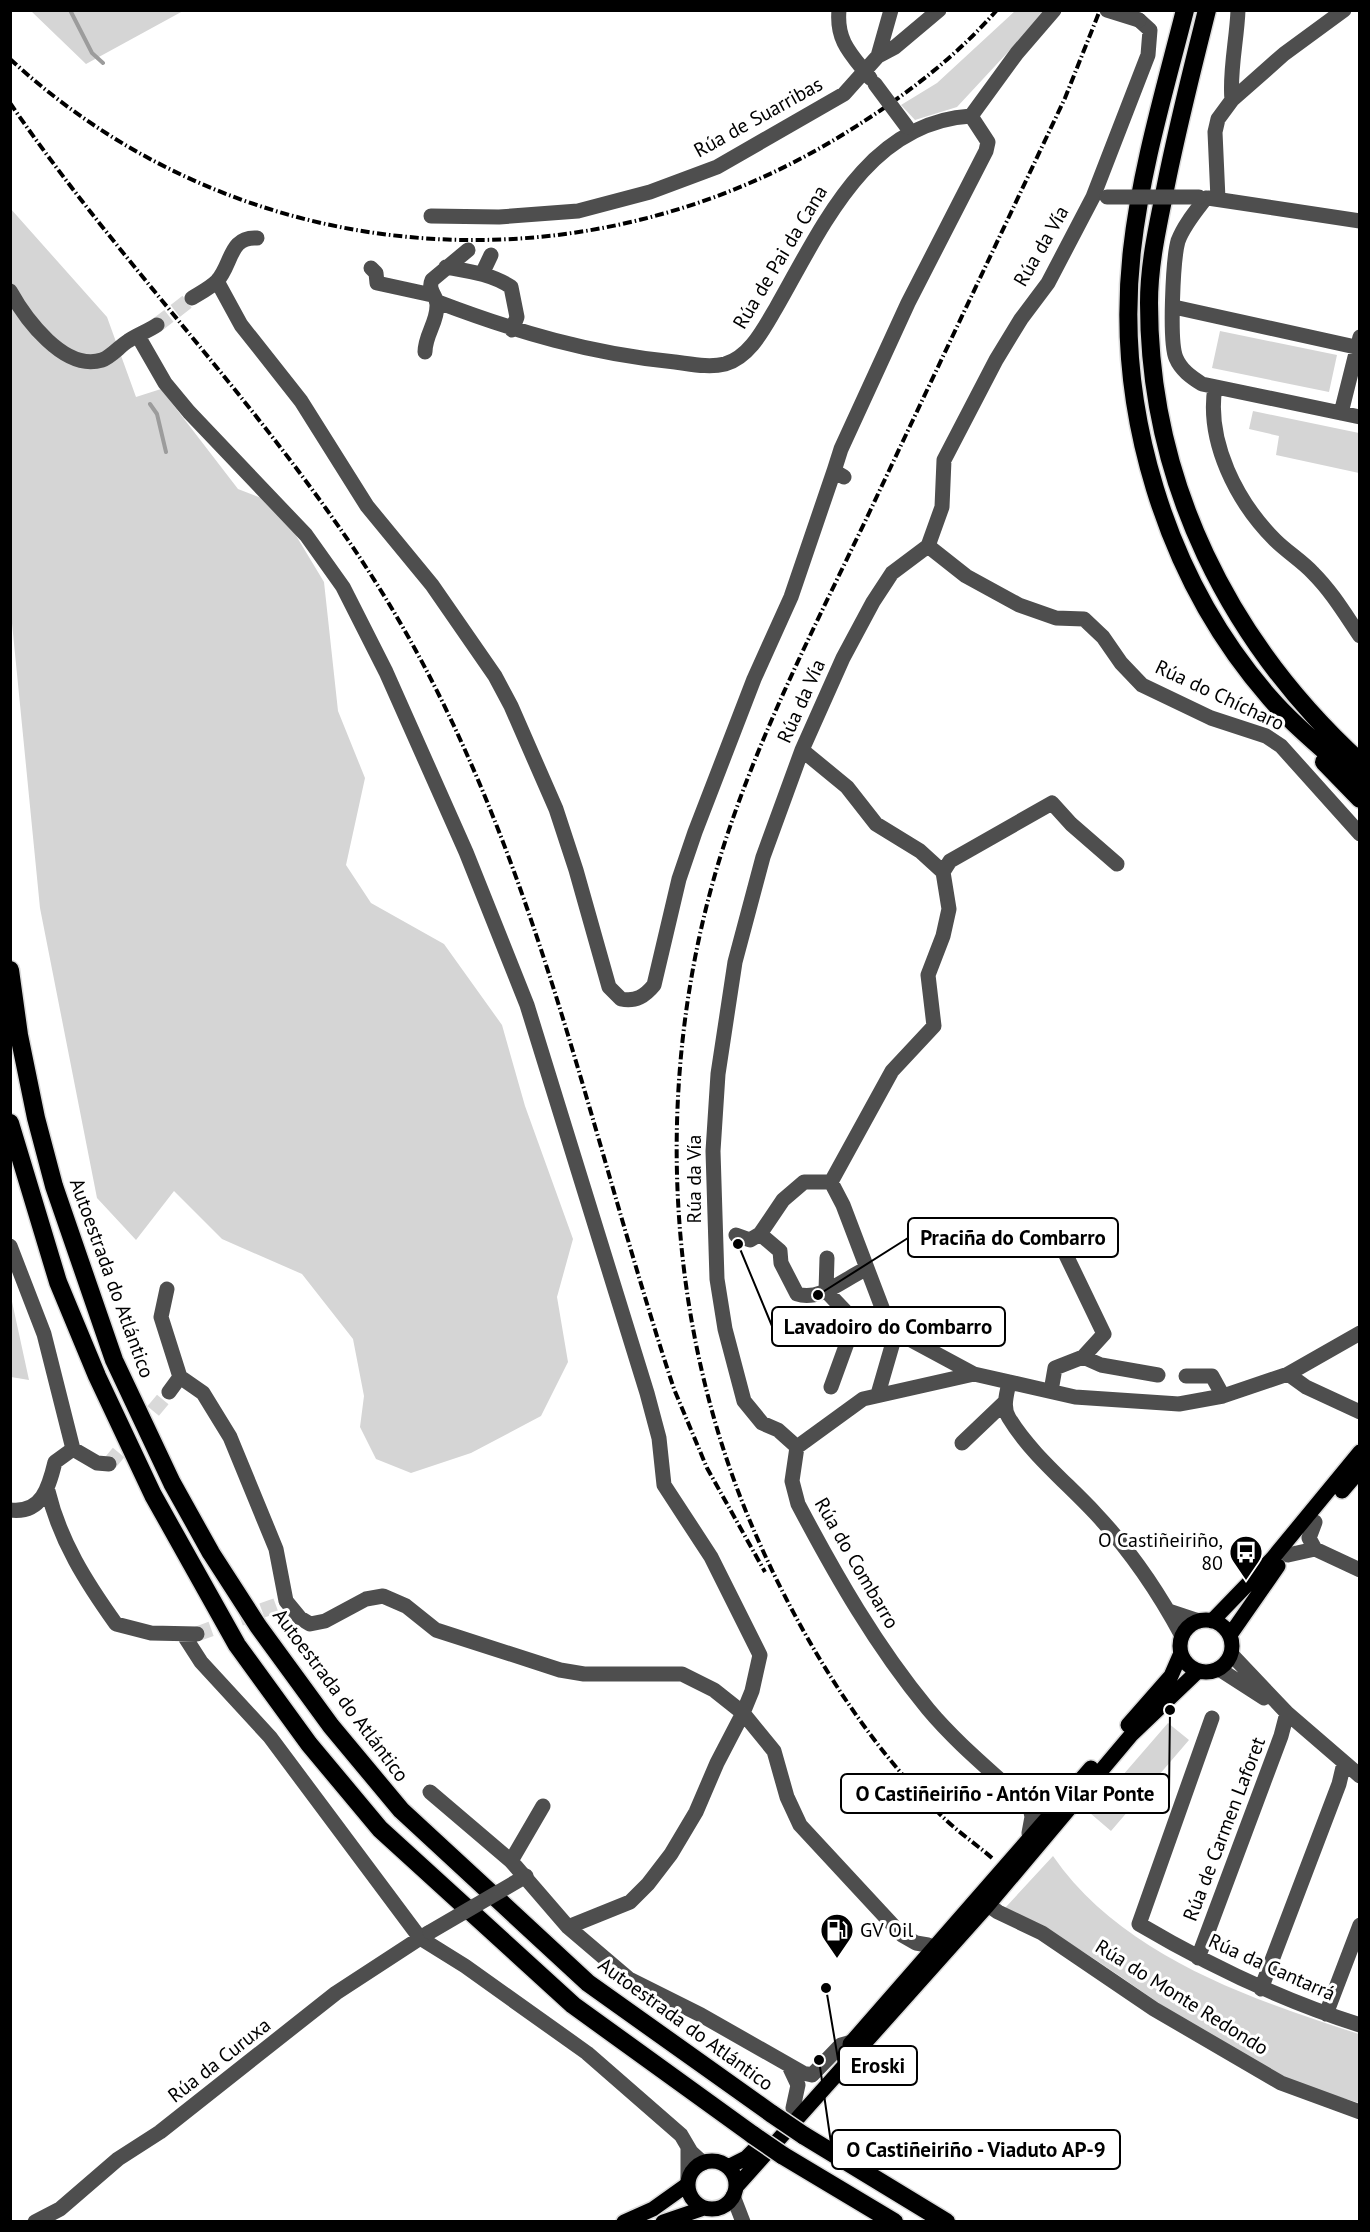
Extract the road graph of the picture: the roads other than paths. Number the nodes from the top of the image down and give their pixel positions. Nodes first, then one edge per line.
1 (839, 10) edge
2 (891, 10) edge
3 (939, 10) edge
4 (1054, 10) edge
5 (1107, 10) edge
6 (1185, 10) edge
7 (1207, 10) edge
8 (1238, 10) edge
9 (1344, 10) edge
10 (878, 56) junction
11 (865, 71) junction
12 (1232, 100) junction
13 (971, 116) junction
14 (909, 129) junction
15 (1100, 197) junction
16 (1207, 198) junction
17 (431, 216) dead end
18 (1359, 221) edge
19 (257, 238) dead end
20 (468, 250) dead end
21 (491, 255) dead end
22 (446, 267) junction
23 (372, 268) dead end
24 (482, 274) junction
25 (217, 281) junction
26 (10, 291) edge
27 (192, 298) tunnel mouth
28 (435, 298) junction
29 (1174, 307) junction
30 (157, 325) tunnel mouth
31 (512, 330) junction
32 (134, 338) junction
33 (1358, 344) edge
34 (425, 352) dead end
35 (1208, 386) junction
36 (1341, 413) junction
37 (1359, 417) edge
38 (928, 546) junction
39 (1359, 636) edge
40 (1270, 698) junction
41 (1308, 707) junction
42 (1359, 748) edge
43 (802, 750) junction
44 (1359, 762) edge
45 (1359, 782) edge
46 (1359, 799) edge
47 (1359, 834) edge
48 (1118, 864) dead end
49 (943, 872) junction
50 (10, 970) edge
51 (10, 1123) edge
52 (831, 1182) junction
53 (760, 1234) junction
54 (736, 1235) dead end
55 (10, 1246) edge
56 (1065, 1253) dead end
57 (827, 1258) dead end
58 (866, 1269) junction
59 (167, 1289) dead end
60 (826, 1291) junction
61 (893, 1329) junction
62 (845, 1330) junction
63 (820, 1332) dead end
64 (1359, 1333) edge
65 (1083, 1357) junction
66 (974, 1374) junction
67 (1287, 1374) junction
68 (1158, 1375) dead end
69 (1186, 1376) dead end
70 (180, 1377) junction
71 (1009, 1382) junction
72 (831, 1387) dead end
73 (168, 1392) tunnel mouth
74 (1051, 1392) junction
75 (878, 1394) junction
76 (1223, 1396) junction
77 (1005, 1402) junction
78 (1359, 1412) edge
79 (962, 1443) dead end
80 (797, 1447) junction
81 (73, 1449) junction
82 (1359, 1452) edge
83 (1359, 1463) edge
84 (109, 1464) dead end
85 (1355, 1475) edge
86 (48, 1491) junction
87 (10, 1510) edge
88 (1315, 1522) junction
89 (1315, 1549) junction
90 (1288, 1555) junction
91 (1359, 1570) edge
92 (1169, 1611) junction
93 (1205, 1621) junction
94 (1230, 1635) junction
95 (1182, 1636) junction
96 (1181, 1653) junction
97 (1231, 1654) junction
98 (1219, 1669) junction
99 (1198, 1671) junction
100 (743, 1713) junction
101 (1287, 1713) junction
102 (1212, 1718) dead end
103 (1344, 1763) junction
104 (1359, 1776) edge
105 (430, 1792) dead end
106 (1051, 1804) dead end
107 (543, 1806) dead end
108 (1030, 1807) junction
109 (1029, 1833) dead end
110 (512, 1861) junction
111 (526, 1876) junction
112 (988, 1905) junction
113 (1359, 1924) edge
114 (568, 1927) junction
115 (425, 1935) junction
116 (902, 1935) junction
117 (928, 1945) dead end
118 (1198, 1958) junction
119 (916, 1960) dead end
120 (1260, 1989) junction
121 (1326, 2014) junction
122 (1359, 2025) edge
123 (852, 2042) junction
124 (790, 2068) junction
125 (812, 2075) junction
126 (794, 2102) junction
127 (1359, 2112) edge
128 (688, 2147) junction
129 (786, 2157) junction
130 (703, 2163) junction
131 (728, 2167) junction
132 (688, 2182) junction
133 (734, 2192) junction
134 (721, 2207) junction
135 (704, 2208) junction
136 (35, 2222) edge
137 (624, 2222) edge
138 (663, 2222) edge
139 (742, 2222) edge
140 (873, 2222) edge
141 (894, 2222) edge
142 (946, 2222) edge

1 - 11 street
2 - 10 street, Rúa de Suarribas
3 - 10 street, Rúa de Suarribas
4 - 13 street
5 - 15 street, Rúa da Vía, bridge
6 - 40 highway
7 - 41 highway
8 - 12 street
9 - 12 street
10 - 11 street, Rúa de Suarribas
11 - 14 street, bridge
11 - 17 street, Rúa de Suarribas
12 - 16 street
13 - 14 street, Rúa de Pai da Cana
13 - 25 street
14 - 31 street, Rúa de Pai da Cana
15 - 16 street, bridge
15 - 38 street, Rúa da Vía
16 - 18 street
16 - 29 street
19 - 25 street
20 - 22 street
21 - 24 street
22 - 24 street
22 - 28 street
23 - 28 street, Rúa de Pai da Cana
24 - 31 street
25 - 27 street
26 - 32 street
28 - 31 street, Rúa de Pai da Cana
28 - 34 street
29 - 33 street
29 - 35 street
30 - 32 street
32 - 100 street
33 - 36 street
35 - 36 street
35 - 39 street
36 - 37 street
38 - 43 street, Rúa da Vía
38 - 47 street, Rúa do Chícharo
40 - 45 highway
40 - 46 highway
41 - 42 highway
41 - 44 highway
43 - 49 street
43 - 80 street, Rúa da Vía
48 - 49 street
49 - 52 street
50 - 142 highway, Autoestrada do Atlántico, bridge
51 - 129 highway, bridge
52 - 53 street
52 - 58 street
53 - 54 street
53 - 60 street
55 - 81 street
56 - 65 street
57 - 60 street
58 - 60 street
58 - 61 street
59 - 70 street
60 - 62 street
61 - 62 street
61 - 66 street
61 - 75 street
62 - 63 street
62 - 72 street
64 - 67 street
65 - 68 street
65 - 74 street
66 - 71 street
66 - 75 street
67 - 76 street
67 - 78 street
69 - 76 street
70 - 73 street
70 - 100 street
71 - 74 street
71 - 77 street
74 - 76 street
75 - 80 street
77 - 79 street
77 - 92 street
80 - 108 street, Rúa do Combarro
81 - 84 street
81 - 86 street
82 - 93 main road
83 - 85 main road
85 - 88 main road
86 - 87 street
86 - 115 street
88 - 89 street
88 - 90 main road
89 - 90 street
89 - 91 street
90 - 94 main road
92 - 93 street
92 - 95 street
93 - 94 main road
93 - 95 main road
94 - 97 main road
95 - 96 main road
96 - 99 main road
96 - 123 main road
97 - 98 main road
97 - 101 street
98 - 99 main road
98 - 101 street
99 - 112 main road
100 - 114 street
100 - 116 street
101 - 103 street
101 - 118 street, Rúa de Carmen Laforet
102 - 118 street, Rúa da Cantarrá
103 - 104 street
103 - 120 street
105 - 110 street
106 - 108 street
107 - 110 street
108 - 109 street
110 - 111 street
111 - 114 street
111 - 115 street, Rúa da Curuxa, bridge
112 - 127 street, Rúa do Monte Redondo
112 - 133 main road
113 - 121 street
114 - 124 street
115 - 128 street
115 - 136 street, Rúa da Curuxa
116 - 117 street
116 - 119 street
118 - 120 street, Rúa da Cantarrá
120 - 121 street, Rúa da Cantarrá
121 - 122 street, Rúa da Cantarrá
123 - 125 street
123 - 126 main road
124 - 125 street
124 - 126 street
125 - 126 street
126 - 131 main road
128 - 130 street
128 - 132 street
129 - 140 highway
129 - 141 highway
130 - 131 main road
130 - 132 main road
131 - 133 main road
132 - 135 main road
132 - 137 main road
133 - 134 main road
133 - 139 street
134 - 135 main road
134 - 139 street
135 - 138 main road

